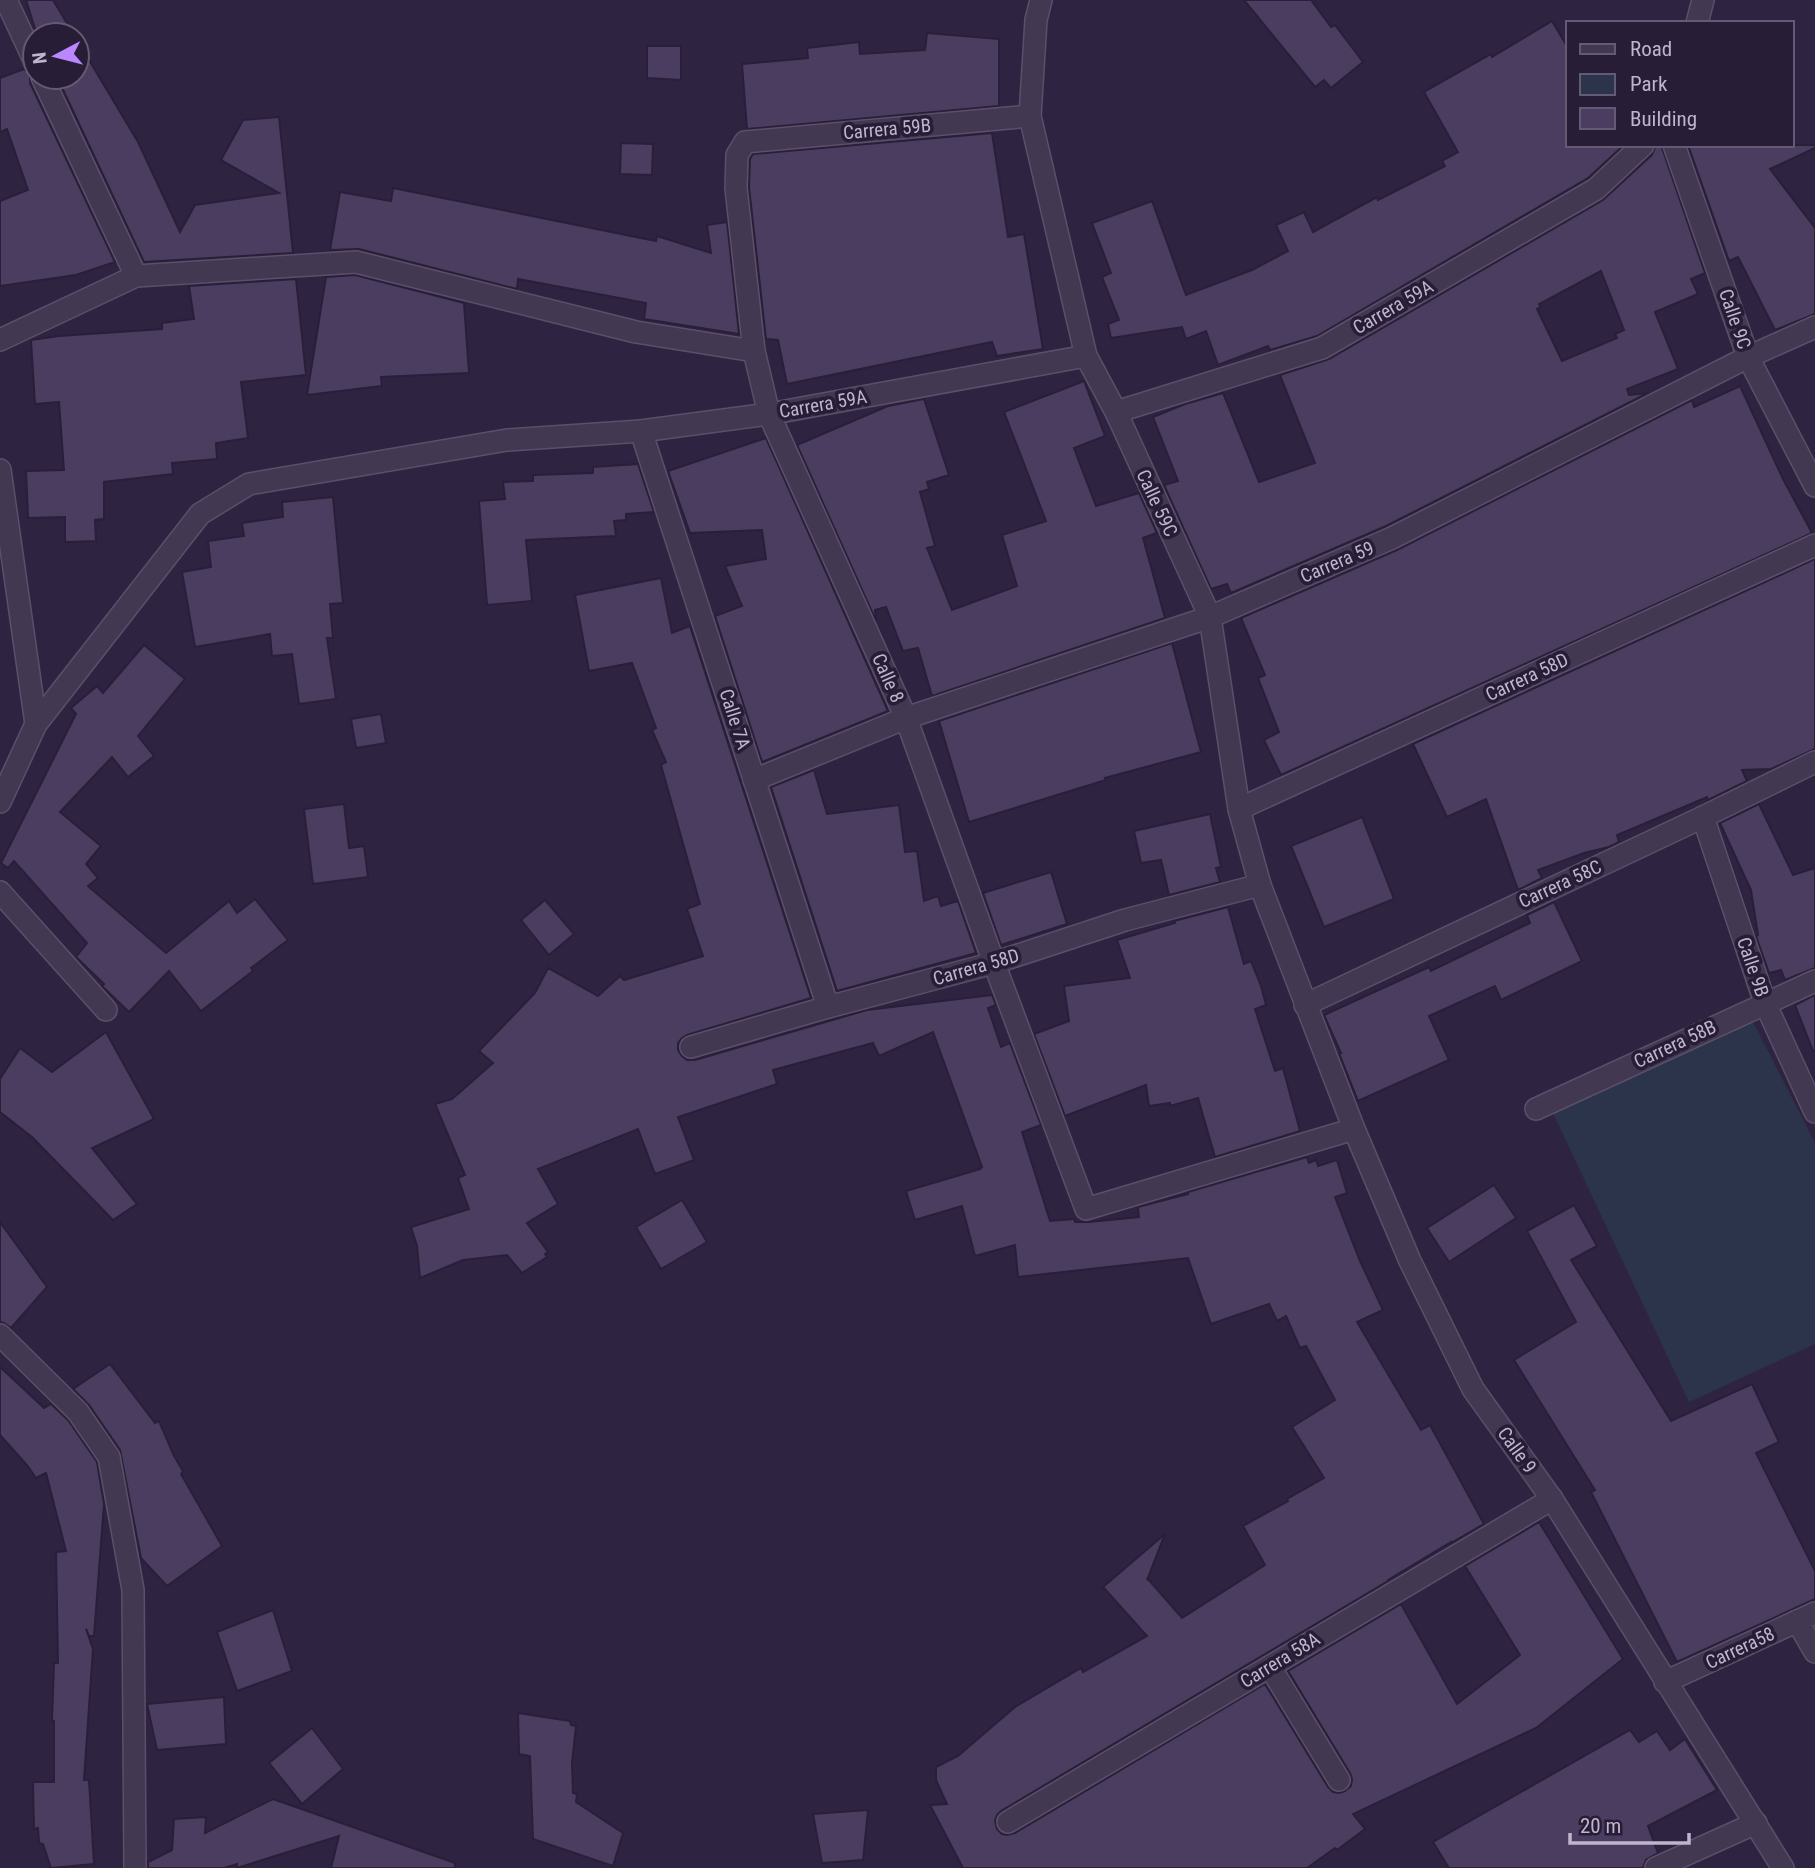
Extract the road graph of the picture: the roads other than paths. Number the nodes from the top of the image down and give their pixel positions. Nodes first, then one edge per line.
1 (6, 0) edge
2 (1041, 0) edge
3 (1703, 0) edge
4 (1697, 21) edge
5 (21, 32) edge
6 (49, 91) edge
7 (1030, 116) junction
8 (745, 142) joint
9 (1641, 147) edge
10 (1675, 147) edge
11 (136, 276) junction
12 (1815, 327) edge
13 (0, 340) edge
14 (754, 351) junction
15 (1086, 356) junction
16 (1748, 357) junction
17 (1115, 412) junction
18 (769, 414) junction
19 (641, 431) junction
20 (1, 481) edge
21 (1815, 486) edge
22 (1815, 545) edge
23 (1210, 617) junction
24 (906, 718) junction
25 (36, 723) junction
26 (1815, 762) edge
27 (754, 780) junction
28 (0, 802) edge
29 (1239, 809) junction
30 (1703, 817) junction
31 (1260, 885) junction
32 (0, 892) edge
33 (994, 963) junction
34 (1815, 981) edge
35 (1765, 1003) junction
36 (1305, 1004) junction
37 (828, 1007) junction
38 (106, 1010) dead end
39 (691, 1047) dead end
40 (1536, 1110) dead end
41 (1815, 1112) edge
42 (1354, 1129) junction
43 (0, 1335) edge
44 (1552, 1499) junction
45 (1806, 1617) edge
46 (1815, 1652) edge
47 (1270, 1667) junction
48 (1665, 1682) junction
49 (1339, 1780) dead end
50 (1008, 1822) dead end
51 (1756, 1823) junction
52 (135, 1868) edge
53 (1656, 1868) edge
54 (1783, 1868) edge

1 - 5 street
2 - 7 street, Calle 59C
3 - 4 street
6 - 11 street
7 - 8 street, Carrera 59B
7 - 15 street, Calle 59C
8 - 14 street, Calle 8
9 - 17 street, Carrera 59A
10 - 16 street, Calle 9C
11 - 13 street
11 - 14 street
12 - 16 street, Carrera 59
14 - 18 street, Calle 8
15 - 17 street, Calle 59C
15 - 18 street, Carrera 59A
16 - 21 street, Calle 9C
16 - 23 street, Carrera 59
17 - 23 street, Calle 59C
18 - 19 street, Carrera 59A
18 - 24 street, Calle 8
19 - 25 street, Carrera 59A
19 - 27 street, Calle 7A
20 - 25 street
22 - 29 street, Carrera 58D
23 - 24 street, Carrera 59
23 - 29 street, Calle 59C
24 - 27 street, Carrera 59
24 - 33 street, Calle 8
25 - 28 street, Carrera 59A
26 - 30 street, Carrera 58C
27 - 37 street, Calle 7A
29 - 31 street, Calle 59C
30 - 35 street, Calle 9B
30 - 36 street, Carrera 58C
31 - 33 street, Carrera 58D
31 - 36 street, Calle 59C
32 - 38 street
33 - 37 street, Carrera 58D
33 - 42 street, Calle 8
34 - 35 street, Carrera 58B
35 - 40 street, Carrera 58B
35 - 41 street, Calle 9B
36 - 42 street, Calle 9
37 - 39 street, Carrera 58D
42 - 44 street, Calle 9
43 - 52 street
44 - 47 street, Carrera 58A
44 - 48 street, Calle 9
45 - 46 street
45 - 48 street, Carrera58
47 - 49 street
47 - 50 street, Carrera 58A
48 - 51 street, Calle 9
51 - 53 street
51 - 54 street, Calle 9

